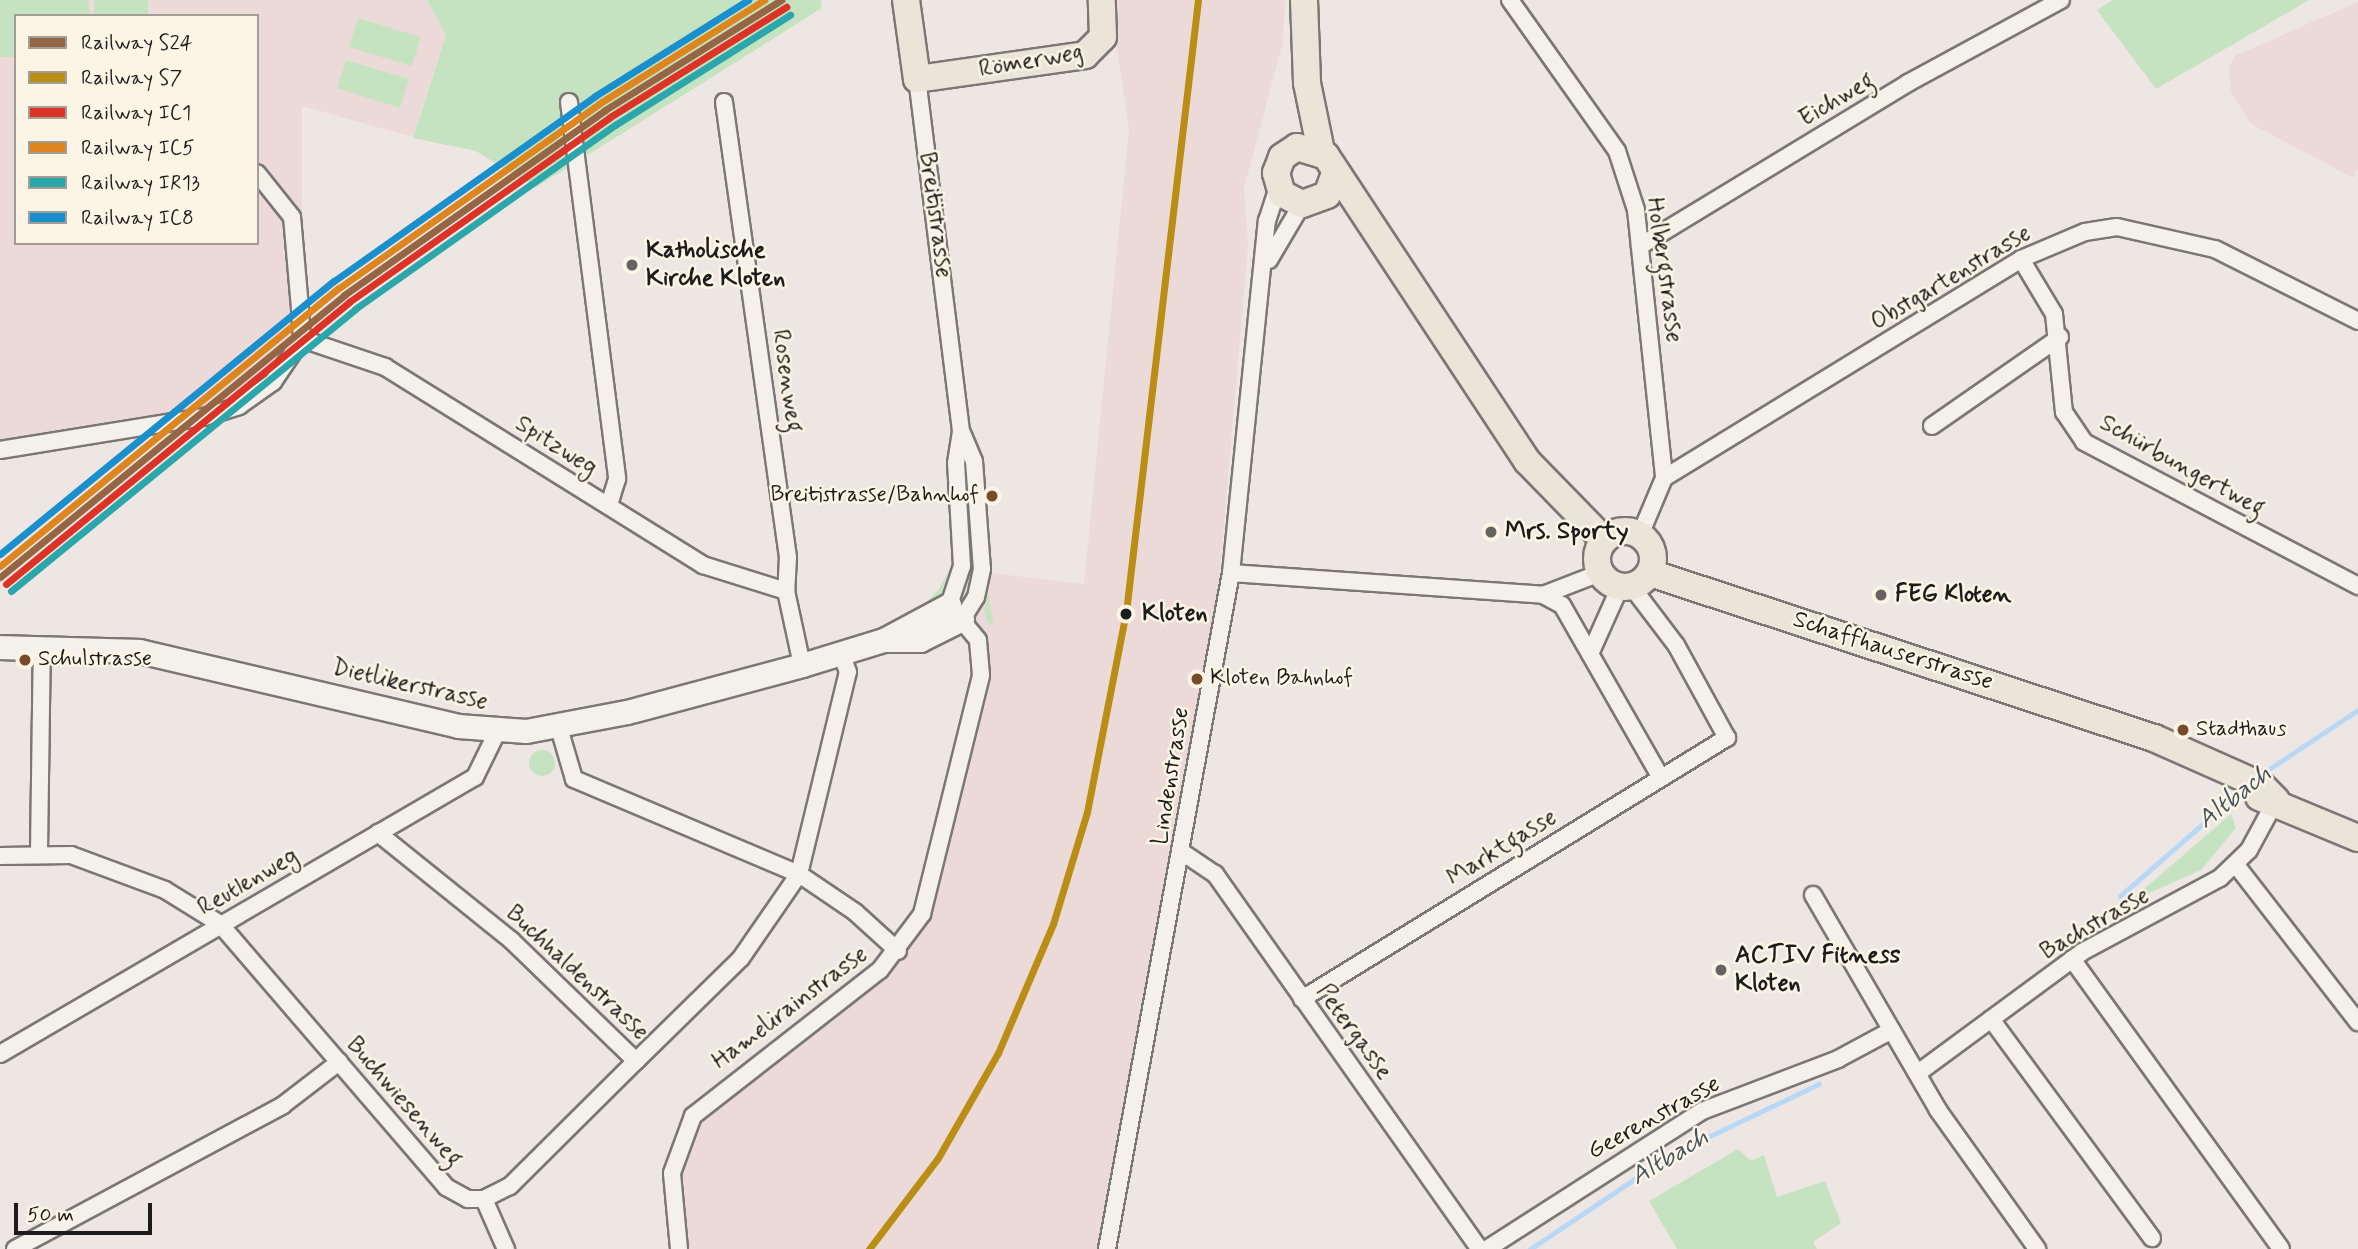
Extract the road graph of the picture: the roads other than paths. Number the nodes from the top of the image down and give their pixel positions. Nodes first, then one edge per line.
1 (906, 0) edge
2 (1102, 0) edge
3 (1304, 0) edge
4 (1510, 0) edge
5 (2062, 0) edge
6 (917, 79) junction
7 (1307, 83) junction
8 (569, 102) dead end
9 (724, 102) dead end
10 (1289, 150) junction
11 (1321, 151) junction
12 (259, 176) edge
13 (1334, 176) junction
14 (1278, 187) junction
15 (1310, 203) junction
16 (1381, 241) junction
17 (1640, 246) junction
18 (2021, 259) junction
19 (1266, 265) junction
20 (2358, 320) edge
21 (2060, 337) junction
22 (302, 339) junction
23 (1932, 426) dead end
24 (0, 450) edge
25 (1664, 478) junction
26 (609, 506) junction
27 (1640, 535) junction
28 (1604, 540) junction
29 (1231, 573) junction
30 (1625, 580) junction
31 (2358, 586) edge
32 (786, 591) junction
33 (1543, 595) junction
34 (956, 612) junction
35 (0, 647) edge
36 (42, 648) junction
37 (841, 653) junction
38 (1590, 654) junction
39 (802, 665) junction
40 (559, 728) junction
41 (497, 732) junction
42 (1660, 776) junction
43 (2254, 790) junction
44 (378, 833) junction
45 (2358, 838) edge
46 (39, 850) junction
47 (1182, 852) junction
48 (0, 856) edge
49 (2236, 865) junction
50 (799, 874) junction
51 (1813, 895) dead end
52 (220, 924) junction
53 (898, 951) junction
54 (2072, 959) junction
55 (1302, 999) junction
56 (1991, 1019) junction
57 (2358, 1022) edge
58 (1892, 1030) junction
59 (0, 1054) edge
60 (636, 1061) junction
61 (339, 1062) junction
62 (1918, 1073) junction
63 (484, 1199) junction
64 (2152, 1238) dead end
65 (15, 1249) edge
66 (506, 1249) edge
67 (678, 1249) edge
68 (1107, 1249) edge
69 (1480, 1249) edge
70 (1487, 1249) edge
71 (2037, 1249) edge
72 (2281, 1249) edge

1 - 6 main road, Breitistrasse
2 - 6 main road, Römerweg
3 - 7 main road
4 - 17 street, Holbergstrasse
5 - 17 street, Eichweg
6 - 34 street, Breitistrasse
7 - 10 main road
7 - 11 main road
8 - 26 street
9 - 32 street, Rosenweg
10 - 11 main road
10 - 14 main road
11 - 13 main road
12 - 22 street
13 - 15 main road
13 - 16 main road
14 - 15 main road
14 - 19 street, Lindenstrasse
15 - 16 main road
15 - 19 street, Lindenstrasse
16 - 28 main road
17 - 25 street, Holbergstrasse
18 - 20 street, Obstgartenstrasse
18 - 21 street, Schürbungertweg
18 - 25 street, Obstgartenstrasse
19 - 29 street, Lindenstrasse
21 - 23 street
21 - 31 street, Schürbungertweg
22 - 24 street
22 - 26 street, Spitzweg
25 - 27 street, Holbergstrasse
26 - 32 street, Spitzweg
27 - 28 main road
27 - 30 main road
28 - 30 main road
29 - 33 street
29 - 47 street, Lindenstrasse
30 - 33 street
30 - 38 street
30 - 42 street, Marktgasse
30 - 43 main road, Schaffhauserstrasse
32 - 39 street, Rosenweg
33 - 38 street
34 - 37 street, Dietlikerstrasse
34 - 53 street, Hamelirainstrasse
35 - 36 street, Dietlikerstrasse
36 - 41 street, Dietlikerstrasse
36 - 46 street
37 - 39 street, Dietlikerstrasse
37 - 50 street, Buchhaldenstrasse
38 - 42 street
39 - 40 street, Dietlikerstrasse
40 - 41 street, Dietlikerstrasse
40 - 50 street
41 - 44 street, Reutlenweg
42 - 55 street, Marktgasse
43 - 45 main road, Schaffhauserstrasse
43 - 49 street, Bachstrasse
44 - 52 street, Reutlenweg
44 - 60 street, Buchhaldenstrasse
46 - 48 street
46 - 52 street
47 - 55 street, Petergasse
47 - 68 street, Lindenstrasse
49 - 54 street, Bachstrasse
49 - 57 street
50 - 53 street
50 - 60 street, Buchhaldenstrasse
51 - 58 street
52 - 59 street, Reutlenweg
52 - 61 street, Buchwiesenweg
53 - 67 street, Hamelirainstrasse
54 - 56 street, Bachstrasse
54 - 72 street
55 - 69 street, Petergasse
56 - 62 street, Bachstrasse
56 - 64 street
58 - 62 street
58 - 70 street, Geerenstrasse
60 - 63 street
61 - 63 street, Buchwiesenweg
61 - 65 street
62 - 71 street
63 - 66 street

